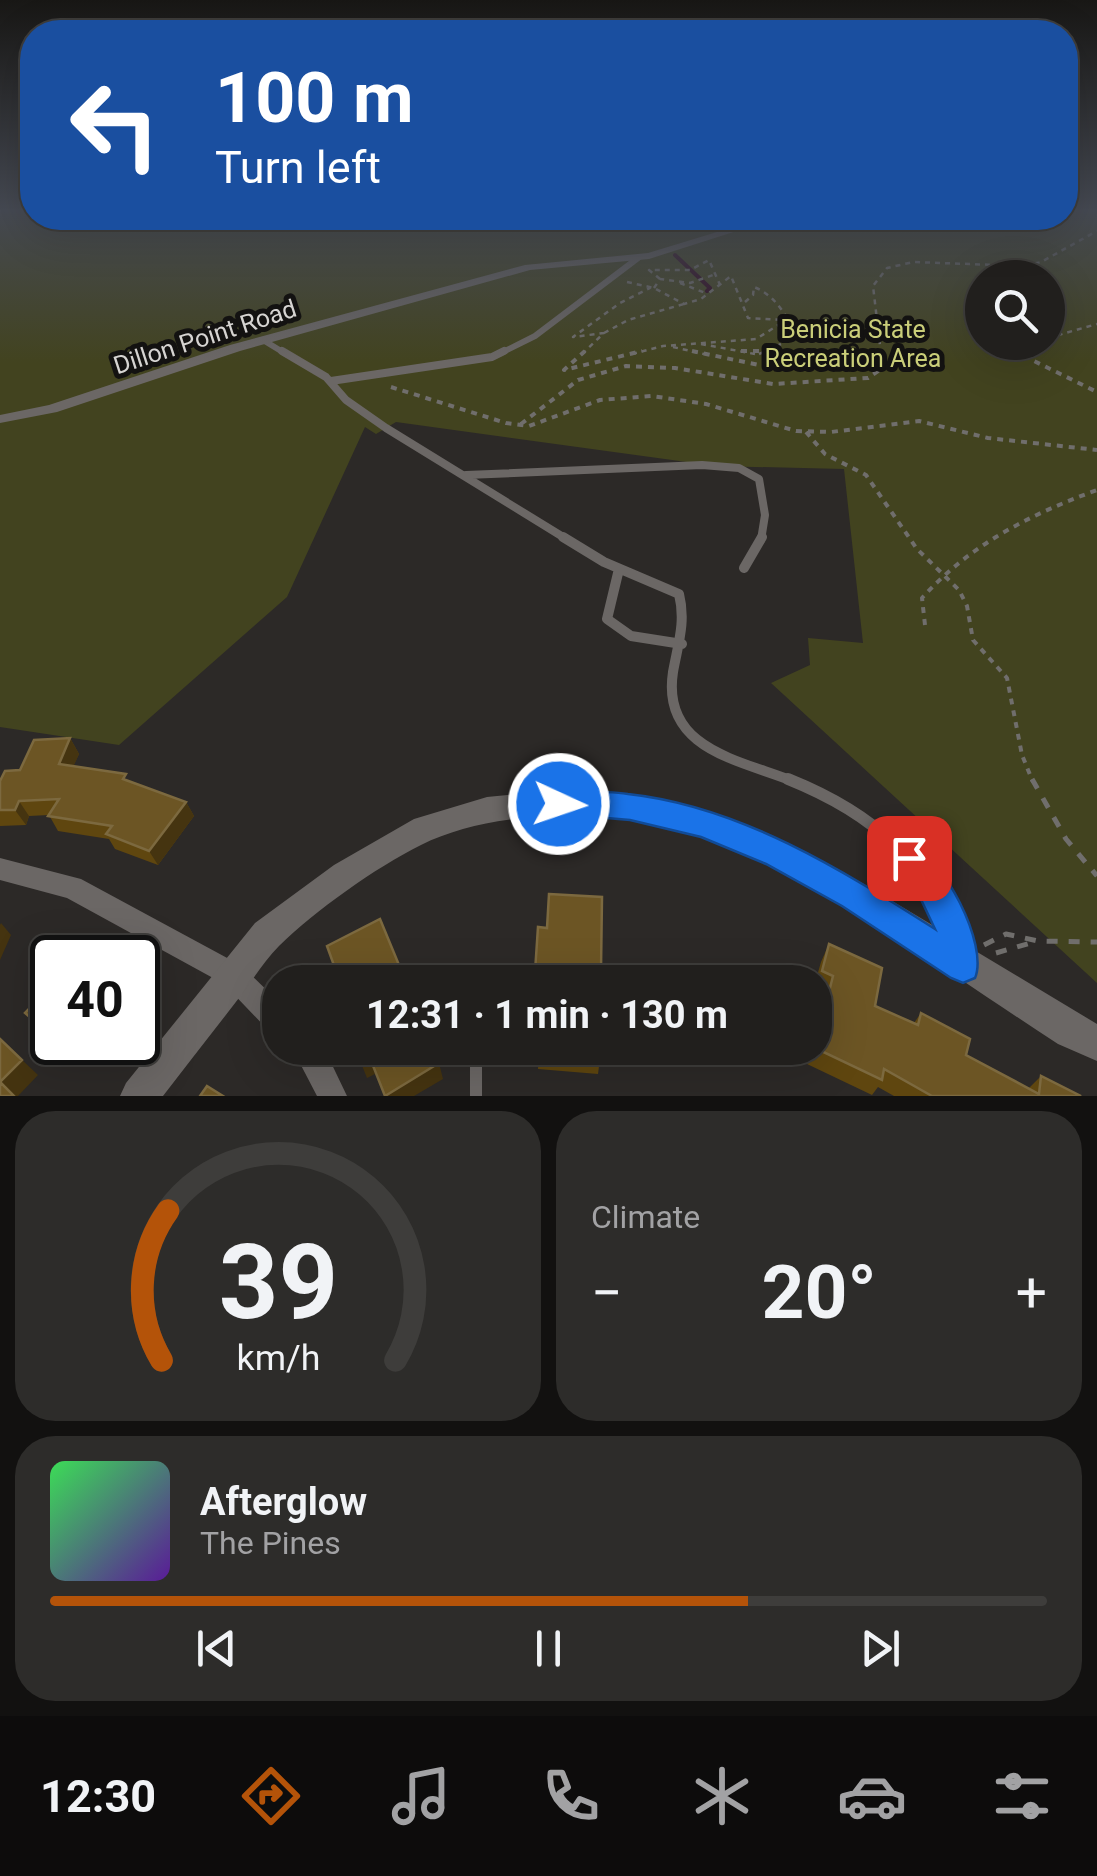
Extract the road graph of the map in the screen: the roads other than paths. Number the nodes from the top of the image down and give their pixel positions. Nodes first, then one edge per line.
1 (612, 260) edge
2 (635, 260) edge
3 (264, 340) junction
4 (331, 381) junction
5 (0, 419) edge
6 (464, 475) junction
7 (744, 568) dead end
8 (619, 570) junction
9 (682, 644) junction
10 (0, 869) edge
11 (963, 966) junction
12 (233, 975) junction
13 (262, 1004) edge
14 (1097, 1042) edge
15 (318, 1065) edge
16 (476, 1065) edge
17 (139, 1096) edge
18 (332, 1096) edge
19 (476, 1096) edge

1 - 3 street, Dillon Point Road
2 - 4 lane
3 - 4 lane
3 - 5 street, Dillon Point Road
4 - 6 lane
6 - 7 lane
6 - 8 lane
8 - 9 lane
8 - 9 lane
9 - 11 lane
10 - 12 street
11 - 12 street
11 - 14 street
12 - 13 street
12 - 17 street
15 - 18 street
16 - 19 lane

